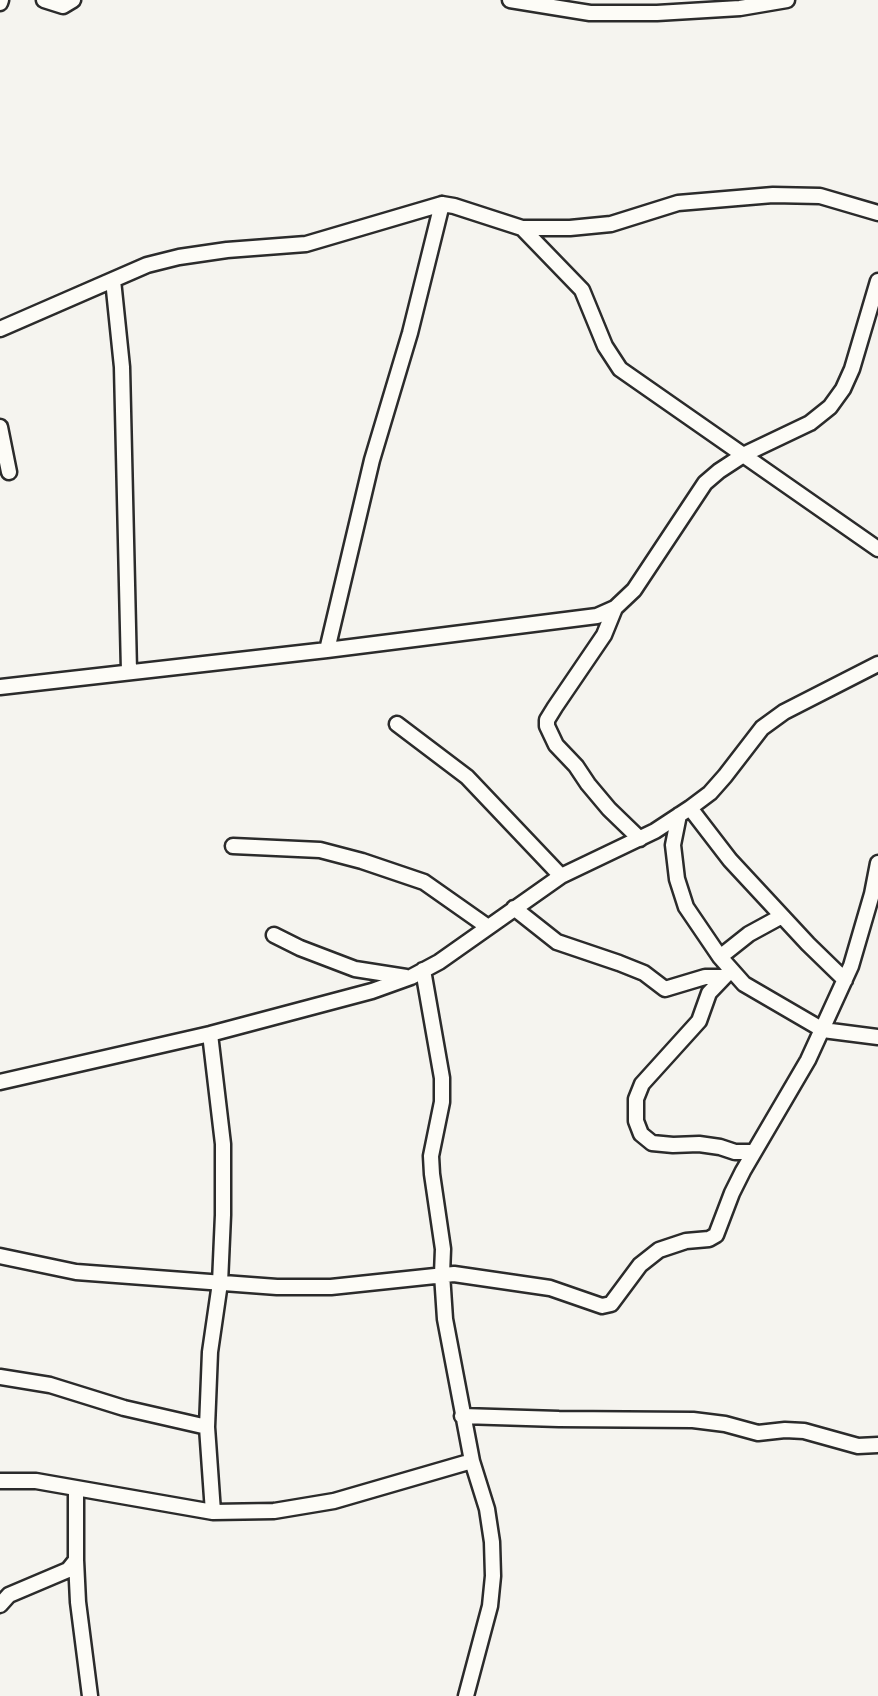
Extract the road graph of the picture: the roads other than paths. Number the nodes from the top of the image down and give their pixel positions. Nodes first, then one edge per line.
1 (44, 0) edge
2 (73, 0) edge
3 (510, 0) edge
4 (787, 0) edge
5 (442, 204) junction
6 (878, 213) edge
7 (522, 228) junction
8 (113, 280) junction
9 (878, 281) edge
10 (0, 329) edge
11 (0, 427) edge
12 (745, 454) junction
13 (9, 472) dead end
14 (878, 548) edge
15 (615, 608) junction
16 (327, 650) junction
17 (878, 664) edge
18 (129, 671) junction
19 (0, 687) edge
20 (397, 724) dead end
21 (685, 812) junction
22 (655, 831) junction
23 (640, 839) junction
24 (673, 845) junction
25 (233, 846) dead end
26 (878, 863) edge
27 (561, 876) junction
28 (514, 908) junction
29 (782, 916) junction
30 (488, 927) junction
31 (274, 935) dead end
32 (720, 957) junction
33 (417, 974) junction
34 (728, 974) junction
35 (845, 980) junction
36 (823, 1030) junction
37 (210, 1034) junction
38 (878, 1037) edge
39 (0, 1082) edge
40 (735, 1152) junction
41 (754, 1152) junction
42 (743, 1171) junction
43 (0, 1256) edge
44 (442, 1274) junction
45 (220, 1283) junction
46 (0, 1377) edge
47 (462, 1416) junction
48 (207, 1427) junction
49 (878, 1445) edge
50 (471, 1461) junction
51 (0, 1481) edge
52 (76, 1490) junction
53 (213, 1512) junction
54 (76, 1560) junction
55 (0, 1605) edge
56 (90, 1696) edge
57 (466, 1696) edge

1 - 2 street
3 - 4 street
5 - 7 street
5 - 8 street
5 - 16 street
6 - 7 street
7 - 12 street
8 - 10 street
8 - 18 street
9 - 12 street
11 - 13 street
12 - 14 street
12 - 15 street
15 - 16 street
15 - 23 street
16 - 18 street
17 - 21 street
18 - 19 street
20 - 27 street
21 - 22 street
21 - 24 street
21 - 29 street
22 - 23 street
22 - 24 street
23 - 27 street
24 - 32 street
25 - 30 street
26 - 35 street
27 - 28 street
28 - 30 street
28 - 34 street
29 - 32 street
29 - 35 street
30 - 33 street
31 - 33 street
32 - 34 street
33 - 37 street
33 - 44 street
34 - 36 street
34 - 40 street
35 - 36 street
36 - 38 street
36 - 41 street
37 - 39 street
37 - 45 street
40 - 41 street
40 - 42 street
41 - 42 street
42 - 44 street
43 - 45 street
44 - 45 street
44 - 47 street
45 - 48 street
46 - 48 street
47 - 49 street
47 - 50 street
48 - 53 street
50 - 53 street
50 - 57 street
51 - 52 street
52 - 53 street
52 - 54 street
54 - 55 street
54 - 56 street

